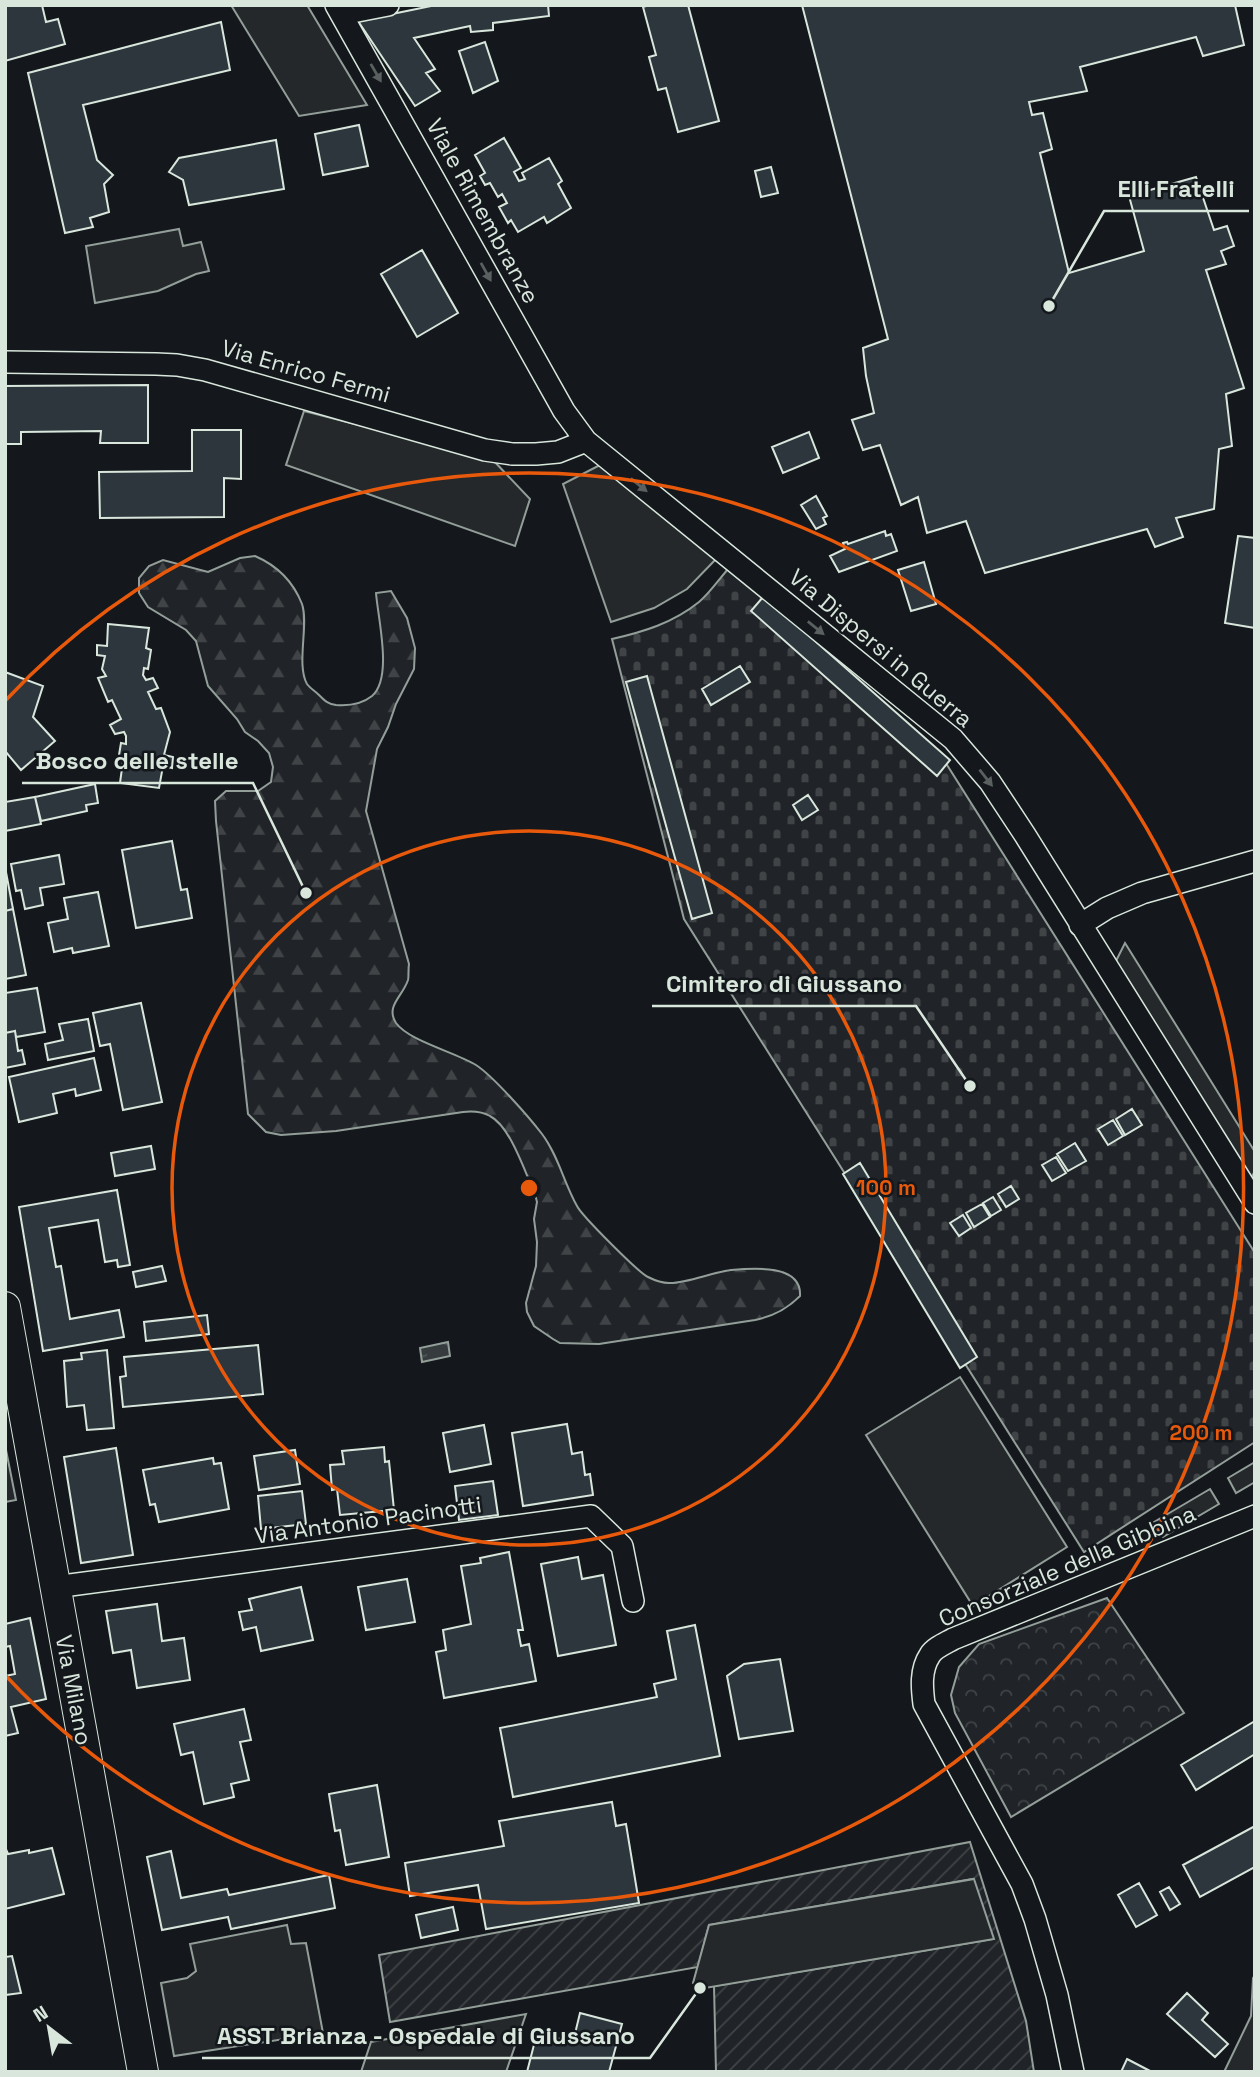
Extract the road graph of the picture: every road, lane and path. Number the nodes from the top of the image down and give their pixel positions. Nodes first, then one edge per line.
1 (388, 5) edge
2 (339, 10) edge
3 (5, 362) edge
4 (586, 441) junction
5 (1255, 861) edge
6 (1080, 925) junction
7 (1255, 1203) edge
8 (5, 1307) edge
9 (1255, 1516) edge
10 (55, 1587) junction
11 (633, 1601) dead end
12 (144, 2072) edge
13 (1073, 2072) edge

1 - 2 street
2 -> 4 street, Viale Rimembranze
3 - 4 street, Via Enrico Fermi
4 -> 6 street, Via Dispersi in Guerra
5 - 6 street
6 - 7 street
8 - 10 street, Via Milano
9 - 13 street, Consorziale della Gibbina
10 - 11 street, Via Antonio Pacinotti
10 - 12 street, Via Milano

